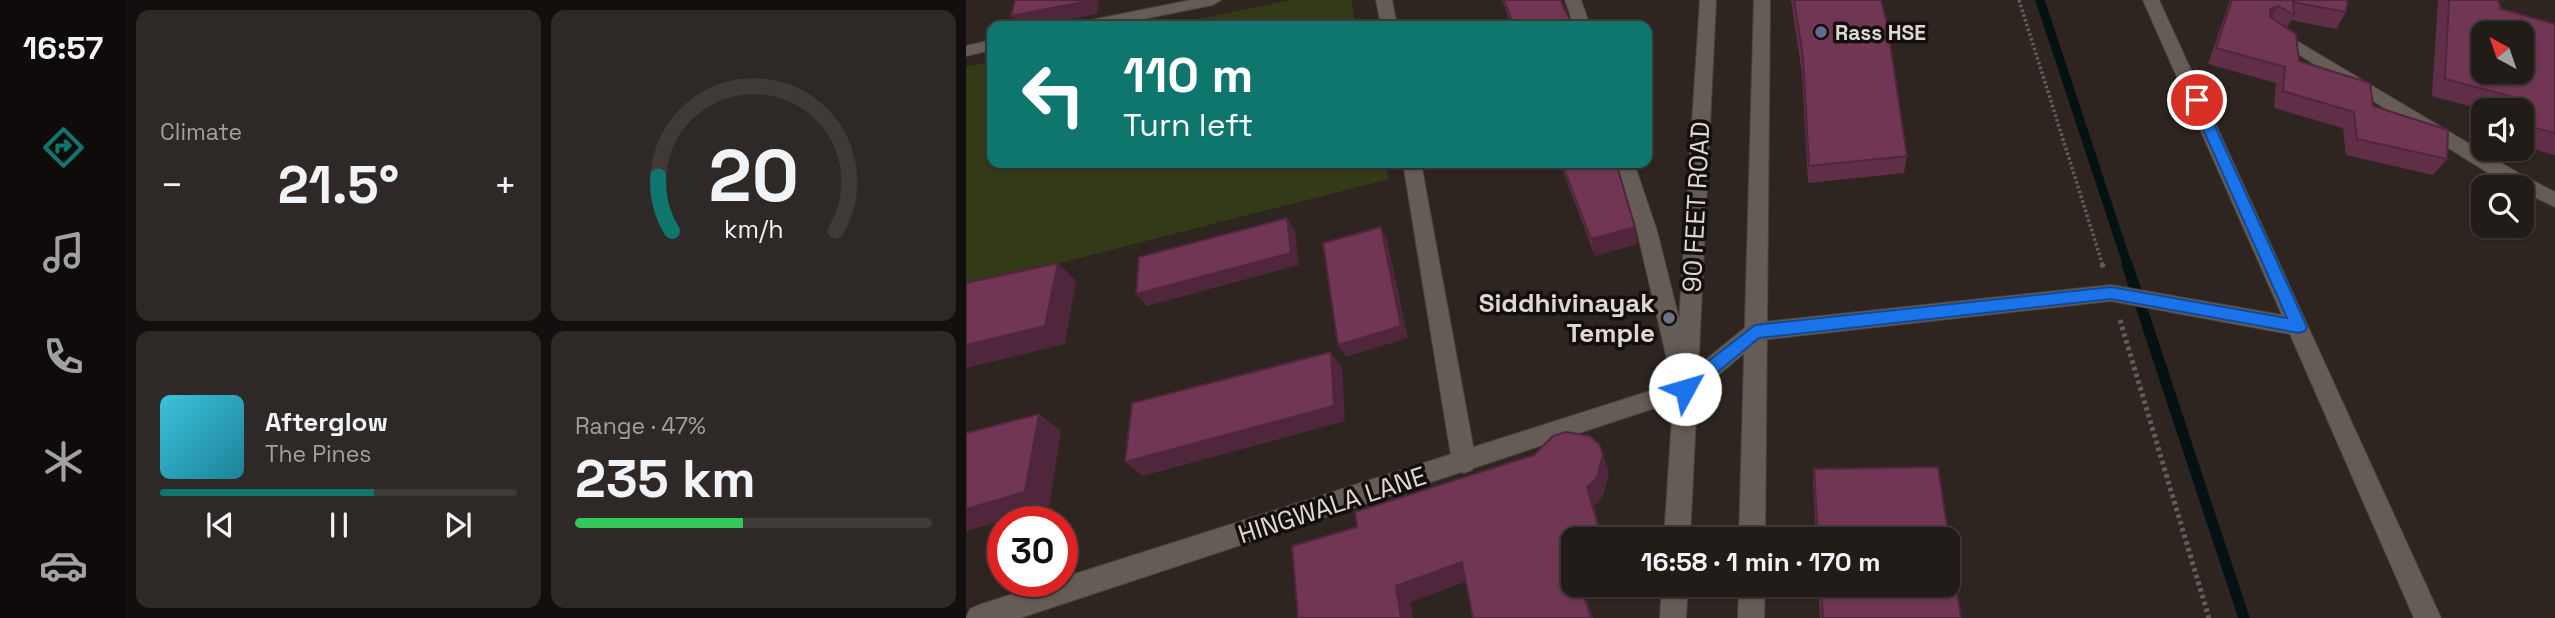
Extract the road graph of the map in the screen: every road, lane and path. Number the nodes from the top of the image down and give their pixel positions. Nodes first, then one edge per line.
1 (1213, 0) edge
2 (1384, 0) edge
3 (1573, 0) edge
4 (1708, 0) edge
5 (1762, 0) edge
6 (2151, 0) edge
7 (1175, 4) edge
8 (1106, 21) edge
9 (1388, 21) edge
10 (1580, 21) edge
11 (2270, 30) edge
12 (987, 47) edge
13 (966, 51) edge
14 (1413, 168) edge
15 (1627, 168) edge
16 (2555, 201) edge
17 (2299, 327) junction
18 (1755, 332) junction
19 (1685, 389) junction
20 (1464, 462) junction
21 (1678, 527) edge
22 (1752, 527) edge
23 (1675, 597) edge
24 (1752, 597) edge
25 (979, 618) edge
26 (1674, 618) edge
27 (1751, 618) edge
28 (2428, 618) edge

1 - 7 street
2 - 9 street
3 - 10 street
4 - 19 street, 90 FEET ROAD
5 - 18 street
6 - 17 street
7 - 8 street
11 - 16 street
12 - 13 street
14 - 20 street
15 - 19 street
17 - 18 street
17 - 28 street
18 - 19 street
18 - 22 street
19 - 20 street, HINGWALA LANE
19 - 21 street, 90 FEET ROAD
20 - 25 street, HINGWALA LANE
23 - 26 street
24 - 27 street

